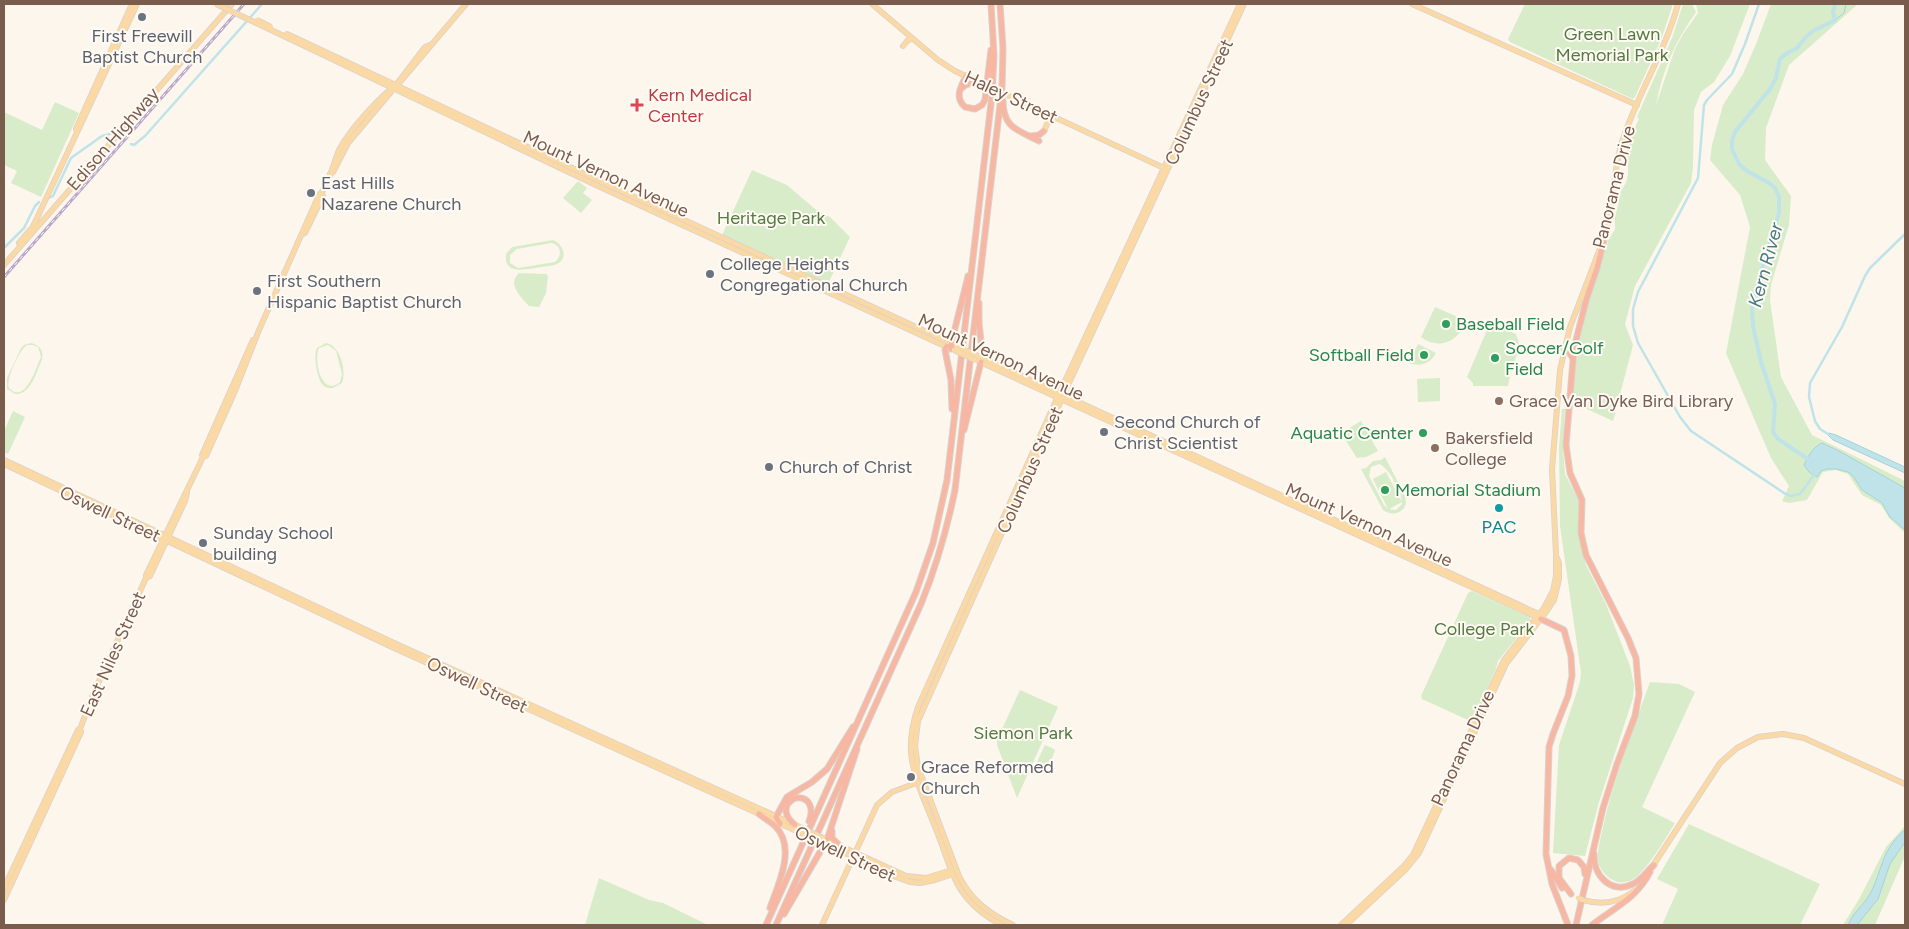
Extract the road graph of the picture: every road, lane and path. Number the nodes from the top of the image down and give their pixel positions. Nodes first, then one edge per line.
1 (132, 4) edge
2 (137, 4) edge
3 (216, 4) edge
4 (222, 4) edge
5 (232, 4) edge
6 (466, 4) edge
7 (872, 4) edge
8 (991, 4) edge
9 (1000, 4) edge
10 (1240, 4) edge
11 (1244, 4) edge
12 (1412, 4) edge
13 (1678, 4) edge
14 (994, 27) junction
15 (270, 28) junction
16 (912, 39) junction
17 (903, 46) dead end
18 (321, 52) junction
19 (104, 66) junction
20 (346, 66) junction
21 (360, 68) junction
22 (1003, 72) junction
23 (966, 76) junction
24 (982, 83) junction
25 (394, 86) junction
26 (98, 87) junction
27 (960, 91) junction
28 (1637, 105) junction
29 (1051, 115) junction
30 (1044, 131) joint
31 (74, 136) junction
32 (1030, 136) junction
33 (1039, 141) dead end
34 (1164, 168) junction
35 (1154, 195) junction
36 (54, 206) junction
37 (31, 230) junction
38 (29, 236) junction
39 (1604, 236) junction
40 (1130, 245) junction
41 (4, 260) edge
42 (972, 261) junction
43 (4, 265) edge
44 (979, 277) junction
45 (1082, 344) junction
46 (952, 346) junction
47 (982, 350) joint
48 (1564, 350) junction
49 (981, 360) junction
50 (1573, 360) junction
51 (1078, 365) junction
52 (1023, 379) junction
53 (1060, 397) junction
54 (952, 439) junction
55 (958, 455) junction
56 (4, 460) edge
57 (4, 464) edge
58 (166, 538) junction
59 (222, 564) junction
60 (1540, 617) junction
61 (471, 681) junction
62 (863, 712) junction
63 (864, 728) junction
64 (80, 729) junction
65 (921, 781) junction
66 (1905, 784) edge
67 (48, 796) junction
68 (759, 814) junction
69 (42, 815) junction
70 (776, 817) junction
71 (1600, 823) junction
72 (34, 824) junction
73 (780, 824) junction
74 (795, 825) junction
75 (832, 825) junction
76 (801, 831) junction
77 (823, 841) junction
78 (839, 845) junction
79 (28, 846) junction
80 (854, 855) junction
81 (1547, 860) junction
82 (1654, 865) junction
83 (954, 869) junction
84 (788, 874) junction
85 (4, 888) edge
86 (1571, 894) junction
87 (4, 900) edge
88 (765, 925) edge
89 (776, 925) edge
90 (822, 925) edge
91 (1002, 925) edge
92 (1013, 925) edge
93 (1341, 925) edge
94 (1346, 925) edge
95 (1568, 925) edge
96 (1574, 925) edge
97 (1592, 925) edge

1 - 19 main road
2 - 26 main road
3 - 15 main road, Mount Vernon Avenue, bridge
4 - 15 main road, Mount Vernon Avenue, bridge
5 - 36 main road, Edison Highway
6 - 25 main road, East Niles Street
7 - 16 main road, Haley Street
8 - 14 highway
9 - 22 highway
10 - 34 main road, Columbus Street
11 - 35 main road, Columbus Street
12 - 28 main road
13 - 28 main road, Panorama Drive
14 - 27 highway
14 - 42 highway
15 - 18 main road, Mount Vernon Avenue
15 - 18 main road, Mount Vernon Avenue
16 - 17 main road
16 - 23 main road, Haley Street
18 - 20 main road, Mount Vernon Avenue
18 - 21 main road, Mount Vernon Avenue
19 - 26 main road
19 - 31 main road
20 - 21 main road
20 - 25 main road, Mount Vernon Avenue
21 - 25 main road, Mount Vernon Avenue
22 - 32 highway
22 - 44 highway
23 - 24 main road, Haley Street
23 - 27 highway
24 - 27 highway
24 - 29 main road, Haley Street, bridge
25 - 46 main road, Mount Vernon Avenue
25 - 58 main road, East Niles Street
26 - 31 main road
28 - 39 main road, Panorama Drive
29 - 30 main road
29 - 34 main road, Haley Street
30 - 32 highway
31 - 37 main road
32 - 33 highway
34 - 35 main road, Columbus Street
35 - 40 main road, Columbus Street
36 - 37 main road, Edison Highway
36 - 38 main road, Edison Highway
37 - 38 main road
37 - 41 main road, Edison Highway
38 - 43 main road, Edison Highway
39 - 48 main road, Panorama Drive
39 - 50 highway
40 - 45 main road, Columbus Street
40 - 51 main road, Columbus Street
42 - 46 highway
42 - 54 highway
44 - 47 highway
44 - 55 highway
45 - 51 main road
45 - 53 main road, Columbus Street
46 - 49 main road, Mount Vernon Avenue, bridge
46 - 54 highway
47 - 49 main road
48 - 50 highway
48 - 60 main road, Panorama Drive
49 - 52 main road, Mount Vernon Avenue
49 - 52 main road, Mount Vernon Avenue
49 - 55 highway
50 - 71 highway
51 - 53 main road, Columbus Street
52 - 53 main road, Mount Vernon Avenue
52 - 53 main road, Mount Vernon Avenue
53 - 60 main road, Mount Vernon Avenue
53 - 65 main road, Columbus Street
54 - 62 highway
55 - 63 highway
56 - 58 main road, Oswell Street
57 - 58 main road, Oswell Street
58 - 59 main road, Oswell Street
58 - 59 main road, Oswell Street
58 - 64 main road, East Niles Street
59 - 61 main road, Oswell Street
59 - 61 main road, Oswell Street
60 - 81 highway, Mount Vernon Avenue
60 - 93 main road, Panorama Drive
60 - 94 main road, Panorama Drive
61 - 68 main road, Oswell Street
61 - 70 main road, Oswell Street
62 - 70 highway
62 - 84 highway
63 - 75 highway
63 - 89 highway
64 - 67 main road, East Niles Street
64 - 69 main road, East Niles Street
65 - 80 main road
65 - 83 main road, Columbus Street
66 - 82 main road
67 - 69 main road
67 - 72 main road, East Niles Street
68 - 73 main road, Oswell Street
68 - 88 highway
69 - 79 main road, East Niles Street
70 - 73 highway
70 - 74 main road, Oswell Street
71 - 82 highway
71 - 96 highway
72 - 79 main road
72 - 85 main road, East Niles Street
73 - 76 main road, Oswell Street
74 - 76 main road, Oswell Street
74 - 84 highway
75 - 77 highway
75 - 78 highway
76 - 77 main road, Oswell Street, bridge
77 - 78 main road, Oswell Street
77 - 80 main road, Oswell Street
77 - 89 highway
78 - 80 main road, Oswell Street
79 - 87 main road, East Niles Street
80 - 83 main road, Oswell Street
80 - 90 main road
81 - 86 highway
81 - 95 highway
82 - 86 main road
82 - 97 highway
83 - 91 main road, Columbus Street
83 - 92 main road, Columbus Street
84 - 88 highway
86 - 96 highway

